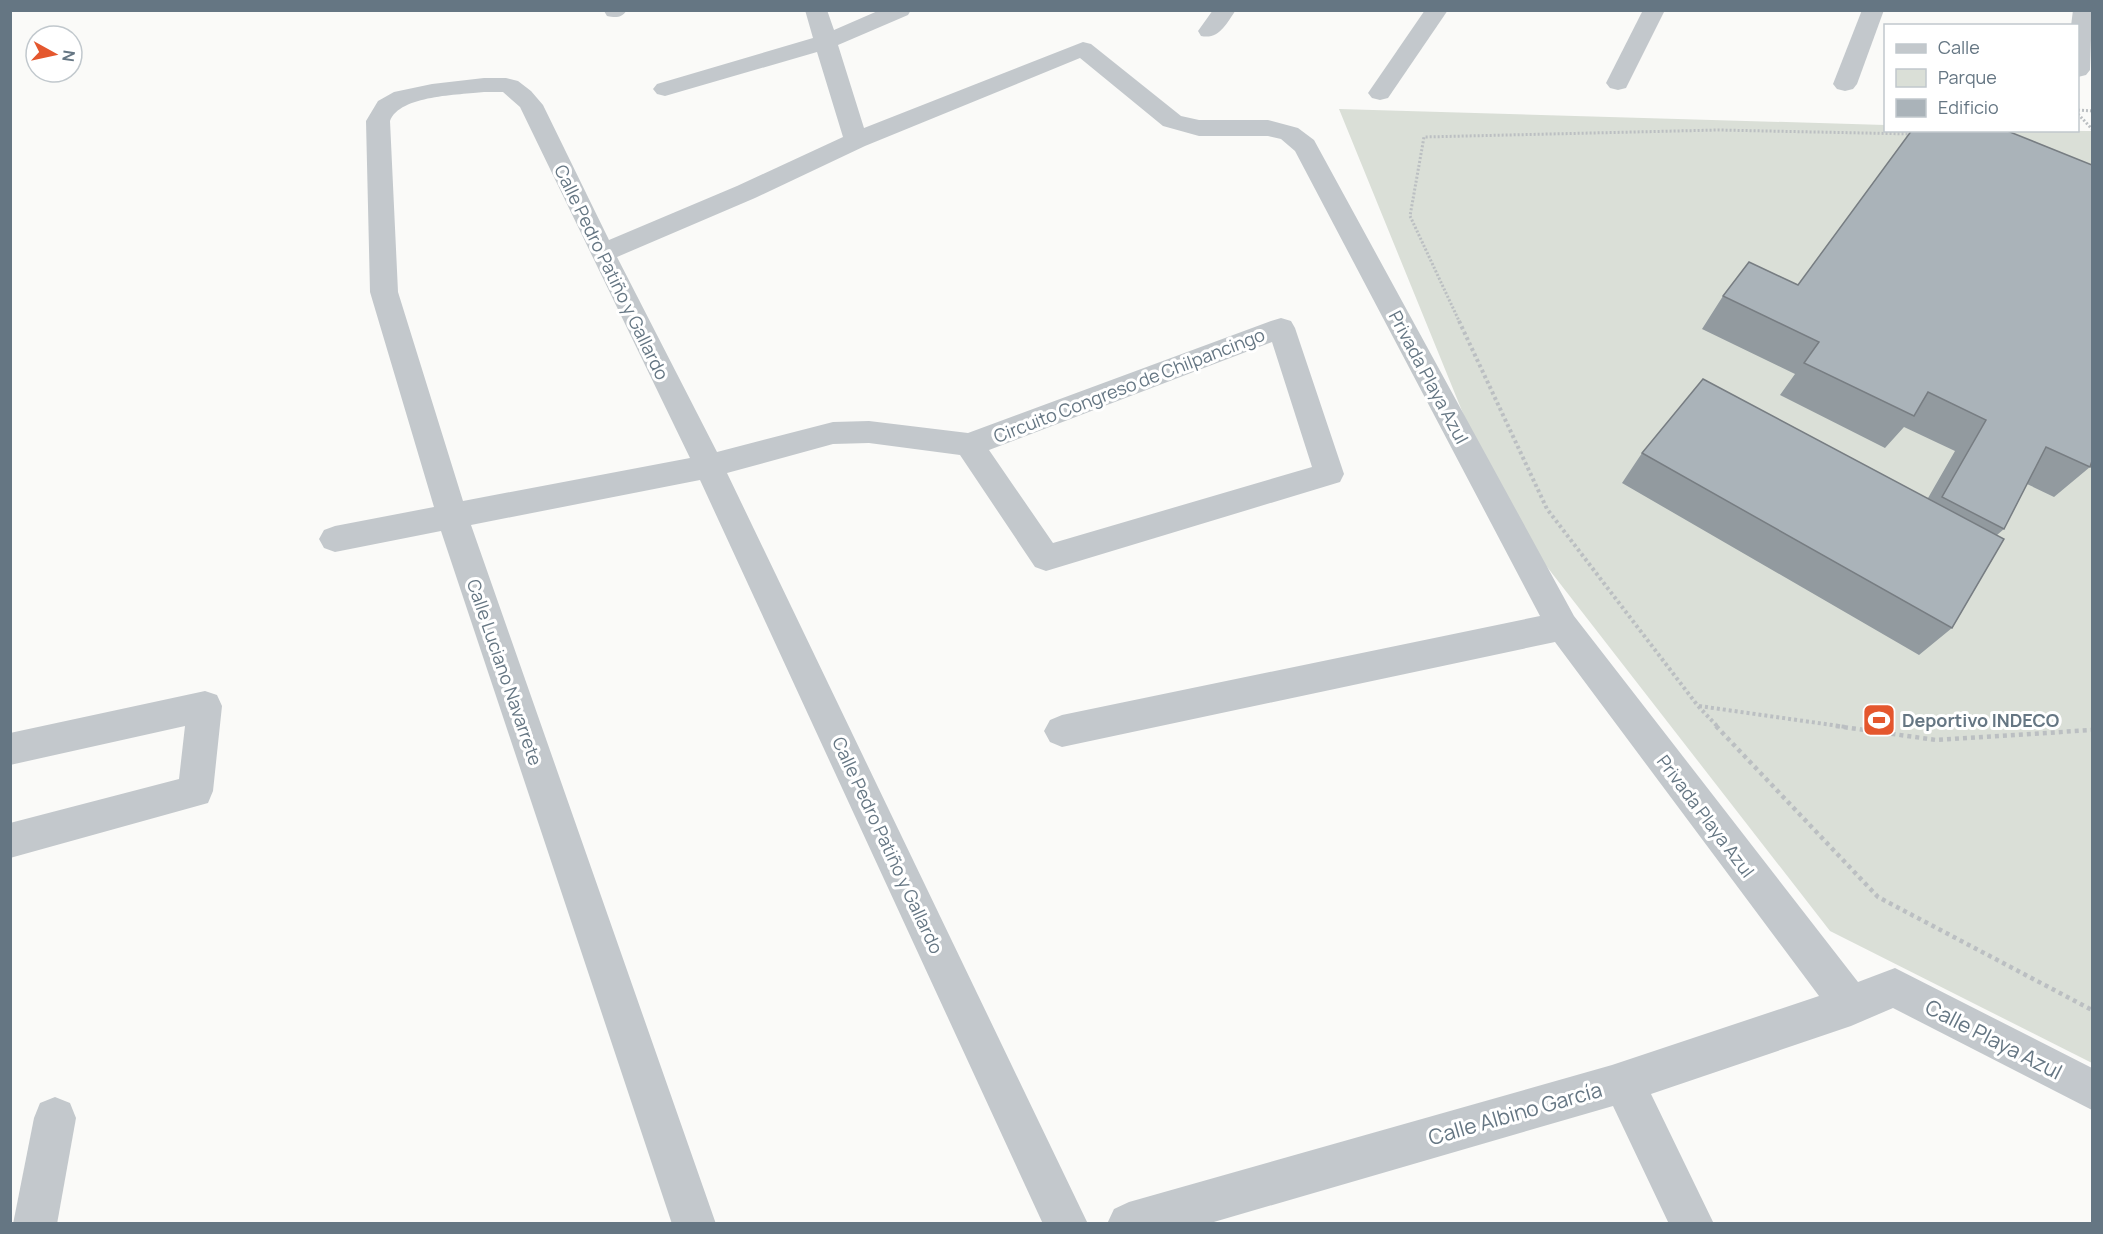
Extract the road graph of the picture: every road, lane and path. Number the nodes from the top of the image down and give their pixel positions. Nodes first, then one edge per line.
1 (816, 10) edge
2 (900, 10) edge
3 (1225, 10) edge
4 (1437, 10) edge
5 (1654, 10) edge
6 (1873, 10) edge
7 (2084, 10) edge
8 (1209, 31) dead end
9 (826, 42) junction
10 (2079, 60) edge
11 (1618, 83) dead end
12 (1845, 84) dead end
13 (665, 89) dead end
14 (1380, 93) dead end
15 (382, 108) joint
16 (2079, 113) edge
17 (2092, 129) edge
18 (1916, 134) edge
19 (856, 140) junction
20 (602, 253) junction
21 (969, 445) junction
22 (709, 466) junction
23 (452, 516) junction
24 (335, 539) dead end
25 (1562, 626) junction
26 (1698, 706) junction
27 (2092, 730) edge
28 (1062, 731) dead end
29 (10, 749) edge
30 (10, 841) edge
31 (1895, 988) joint
32 (1851, 1006) junction
33 (2092, 1010) edge
34 (1623, 1082) junction
35 (2092, 1090) edge
36 (55, 1118) dead end
37 (35, 1224) edge
38 (694, 1224) edge
39 (1066, 1224) edge
40 (1130, 1224) edge
41 (1692, 1224) edge

1 - 9 street
2 - 9 street
3 - 8 street
4 - 14 street
5 - 11 street
6 - 12 street
7 - 10 street
9 - 13 street
9 - 19 street
15 - 20 street, Calle Pedro Patiño y Gallardo
15 - 23 street, Calle Luciano Navarrete
16 - 17 path
18 - 26 path
19 - 20 street
19 - 25 street, Privada Playa Azul
20 - 22 street, Calle Pedro Patiño y Gallardo
21 - 21 street, Circuito Congreso de Chilpancingo
21 - 22 street, Circuito Congreso de Chilpancingo
22 - 23 street
22 - 39 street, Calle Pedro Patiño y Gallardo
23 - 24 street
23 - 38 street, Calle Luciano Navarrete
25 - 28 street
25 - 32 street, Privada Playa Azul
26 - 27 path
26 - 33 path
29 - 30 street
31 - 32 street, Calle Albino García
31 - 35 street, Calle Playa Azul
32 - 34 street, Calle Albino García
34 - 40 street, Calle Albino García
34 - 41 street
36 - 37 street

